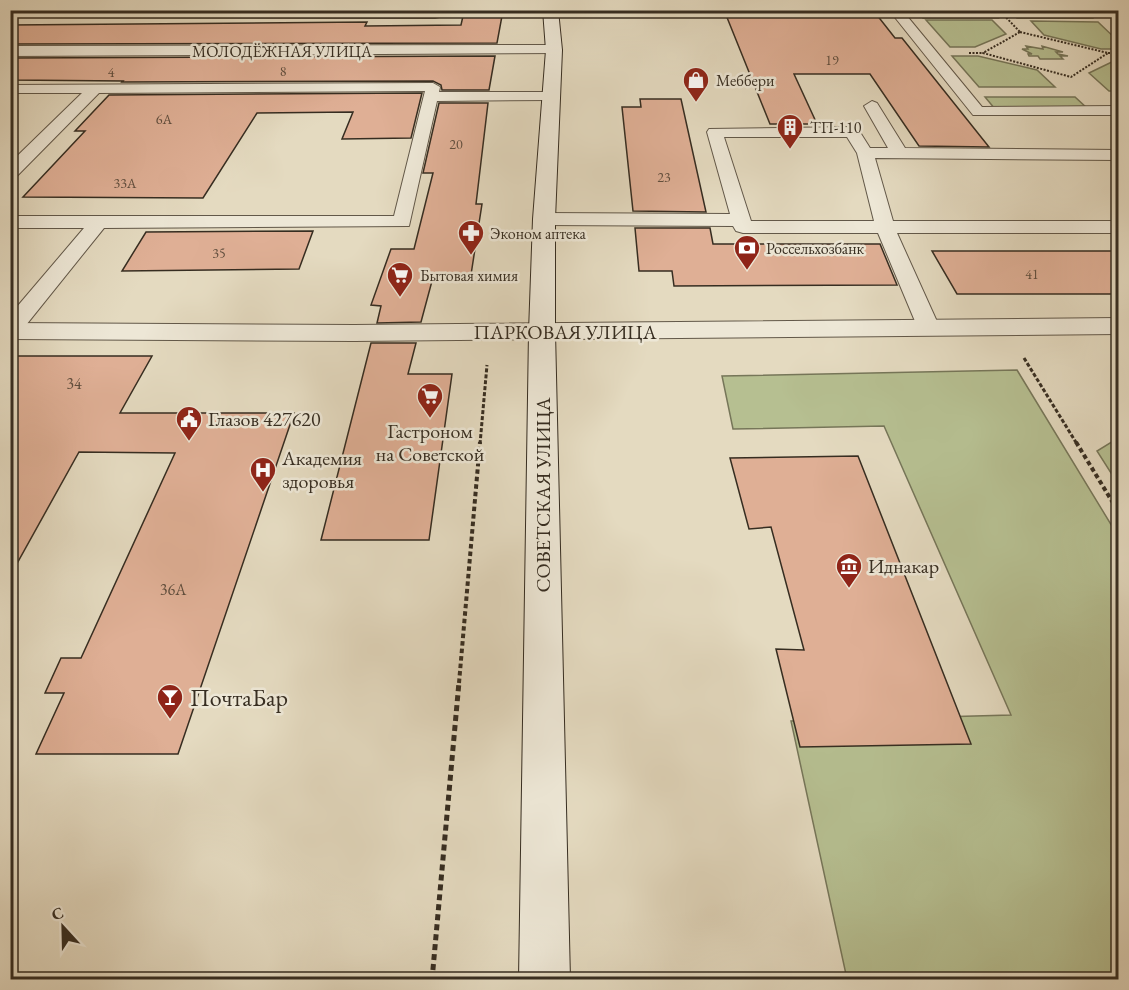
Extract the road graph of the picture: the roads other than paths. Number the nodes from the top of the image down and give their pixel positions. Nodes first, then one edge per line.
1 (49, 10) edge
2 (436, 10) edge
3 (550, 10) edge
4 (895, 10) edge
5 (554, 50) junction
6 (10, 51) edge
7 (95, 88) junction
8 (10, 89) edge
9 (550, 96) junction
10 (430, 97) junction
11 (872, 106) dead end
12 (1118, 112) edge
13 (865, 153) junction
14 (899, 153) junction
15 (1119, 155) edge
16 (10, 173) edge
17 (544, 219) junction
18 (741, 220) junction
19 (10, 222) edge
20 (99, 222) junction
21 (885, 227) junction
22 (1119, 227) edge
23 (928, 326) junction
24 (1119, 326) edge
25 (10, 330) edge
26 (542, 332) junction
27 (545, 980) edge

1 - 2 lane
3 - 5 street, СОВЕТСКАЯ УЛИЦА
4 - 12 lane
5 - 6 street, МОЛОДЁЖНАЯ УЛИЦА
5 - 9 street, СОВЕТСКАЯ УЛИЦА
7 - 8 lane
7 - 10 lane
7 - 16 lane
9 - 10 lane
9 - 17 street, СОВЕТСКАЯ УЛИЦА
10 - 20 lane
11 - 14 lane
13 - 14 lane
13 - 18 lane
13 - 21 lane
14 - 15 lane
17 - 18 lane
17 - 26 street, СОВЕТСКАЯ УЛИЦА
18 - 21 lane
19 - 20 lane
20 - 25 lane
21 - 22 lane
21 - 23 lane
23 - 24 street, ПАРКОВАЯ УЛИЦА
23 - 26 street, ПАРКОВАЯ УЛИЦА
25 - 26 street, ПАРКОВАЯ УЛИЦА
26 - 27 street, СОВЕТСКАЯ УЛИЦА

